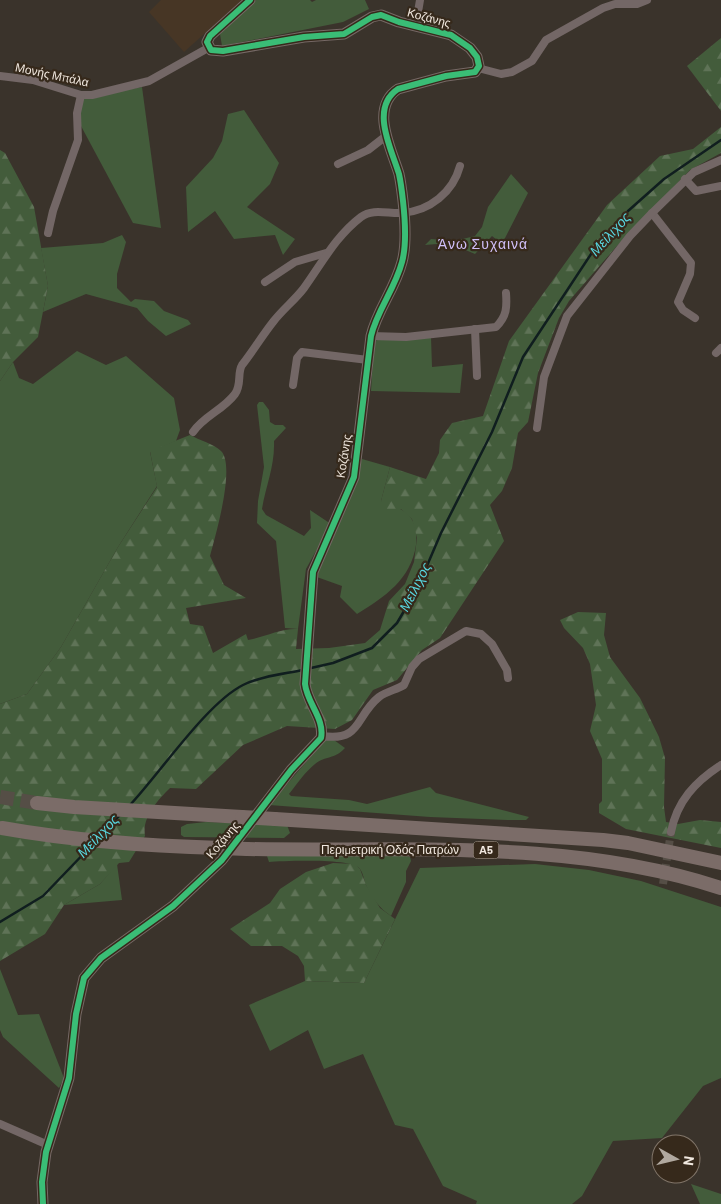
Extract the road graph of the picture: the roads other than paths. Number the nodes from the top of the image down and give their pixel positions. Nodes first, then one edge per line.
1 (250, 0) edge
2 (420, 0) edge
3 (647, 0) edge
4 (418, 12) dead end
5 (208, 48) junction
6 (478, 68) junction
7 (0, 76) edge
8 (81, 95) junction
9 (386, 136) junction
10 (721, 160) edge
11 (338, 164) dead end
12 (460, 166) dead end
13 (685, 179) junction
14 (721, 186) edge
15 (403, 213) junction
16 (652, 213) junction
17 (48, 233) dead end
18 (326, 253) junction
19 (266, 282) dead end
20 (506, 292) dead end
21 (694, 318) dead end
22 (475, 329) junction
23 (371, 336) junction
24 (368, 360) junction
25 (477, 376) dead end
26 (294, 385) dead end
27 (537, 428) dead end
28 (193, 432) dead end
29 (508, 678) dead end
30 (322, 736) junction
31 (721, 765) edge
32 (37, 803) tunnel mouth
33 (2, 828) dead end
34 (671, 832) tunnel mouth
35 (721, 863) edge
36 (721, 888) edge
37 (0, 1124) edge
38 (48, 1145) junction
39 (43, 1204) edge

1 - 5 street
2 - 4 street
3 - 6 street
5 - 6 street, Κοζάνης
5 - 8 street, Μονής Μπάλα
6 - 9 street, Κοζάνης
7 - 8 street, Μονής Μπάλα
8 - 17 street
9 - 11 street
9 - 15 street, Κοζάνης
10 - 13 street
12 - 15 street
13 - 14 street
13 - 16 street
15 - 18 street
15 - 23 street, Κοζάνης
16 - 21 street
16 - 27 street
18 - 19 street
18 - 28 street
20 - 22 street
22 - 23 street
22 - 25 street
23 - 24 street, Κοζάνης
24 - 26 street
24 - 30 street, Κοζάνης
29 - 30 street
30 - 38 street, Κοζάνης
31 - 34 street
32 - 35 highway, Περιμετρική Οδός Πατρών / Α5, bridge
33 - 36 highway, Περιμετρική Οδός Πατρών / Α5, bridge
37 - 38 street
38 - 39 street, Κοζάνης

